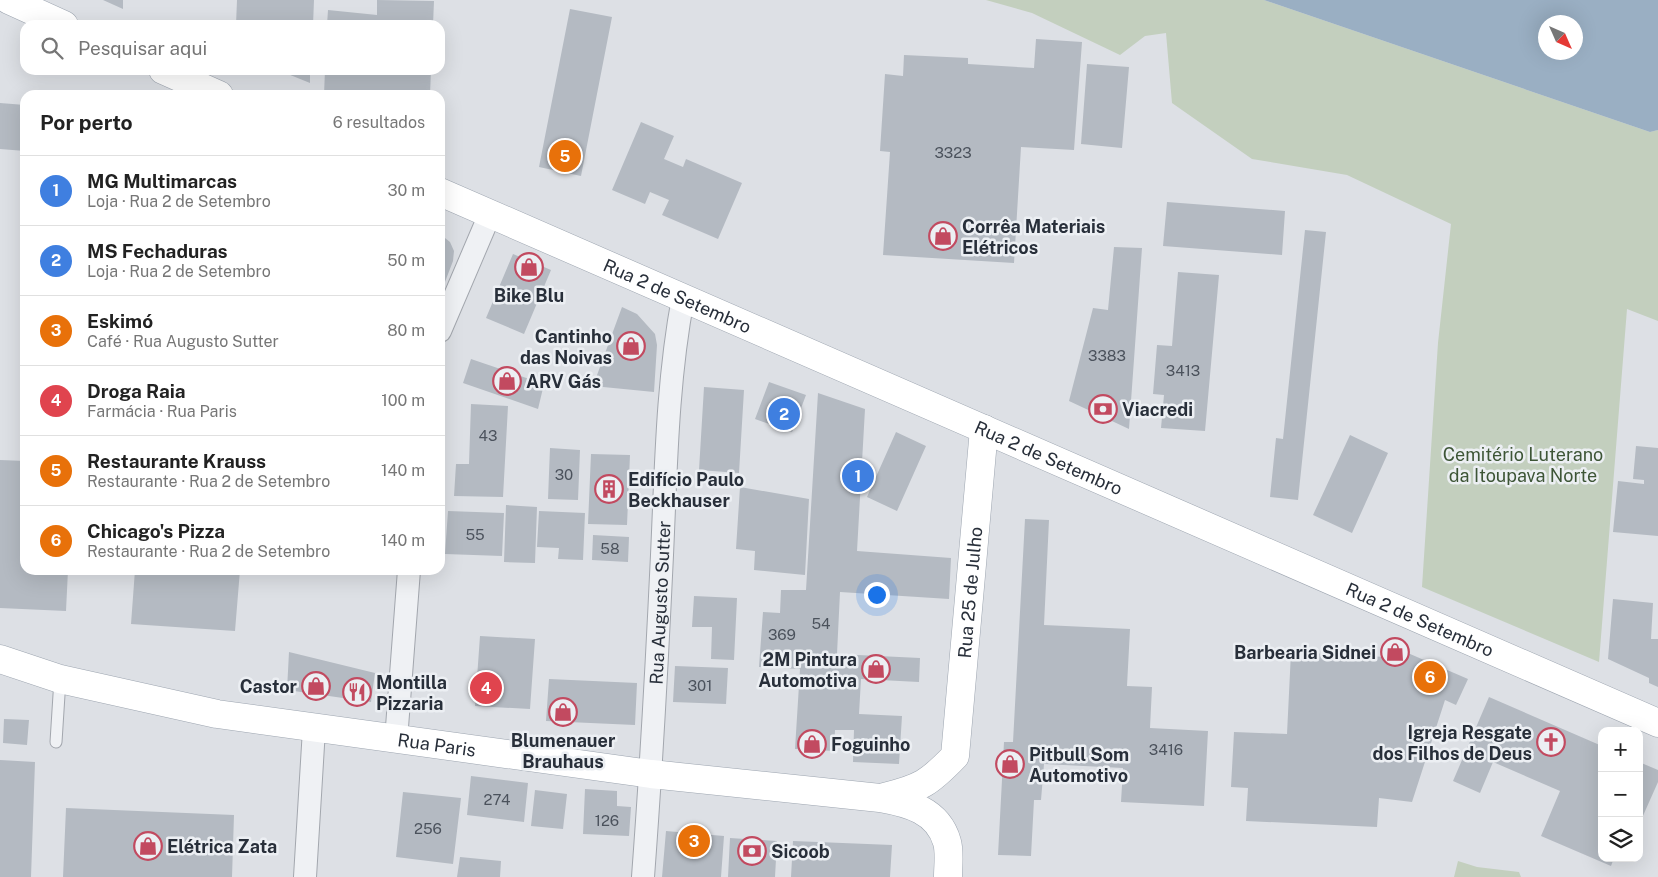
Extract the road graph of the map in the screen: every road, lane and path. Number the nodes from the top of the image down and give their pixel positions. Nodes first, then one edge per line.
1 (8, 0) edge
2 (53, 20) edge
3 (174, 75) edge
4 (208, 90) edge
5 (445, 194) edge
6 (490, 214) junction
7 (683, 298) junction
8 (445, 319) edge
9 (984, 429) junction
10 (409, 575) edge
11 (0, 659) edge
12 (60, 680) junction
13 (1658, 723) edge
14 (314, 729) junction
15 (396, 740) junction
16 (56, 742) dead end
17 (955, 756) joint
18 (651, 774) junction
19 (880, 798) junction
20 (305, 877) edge
21 (644, 877) edge
22 (948, 877) edge

1 - 2 main road
3 - 4 main road
5 - 6 main road, Rua 2 de Setembro
6 - 7 main road, Rua 2 de Setembro
6 - 8 street
7 - 9 main road, Rua 2 de Setembro
7 - 18 street, Rua Augusto Sutter
9 - 13 main road, Rua 2 de Setembro
9 - 17 main road, Rua 25 de Julho
10 - 15 street
11 - 12 main road, Rua Paris
12 - 14 main road, Rua Paris
12 - 16 lane
14 - 15 main road, Rua Paris
14 - 20 street
15 - 18 main road, Rua Paris
17 - 19 main road, Rua Paris
18 - 19 main road, Rua Paris
18 - 21 street, Rua Augusto Sutter
19 - 22 main road, Rua Paris

